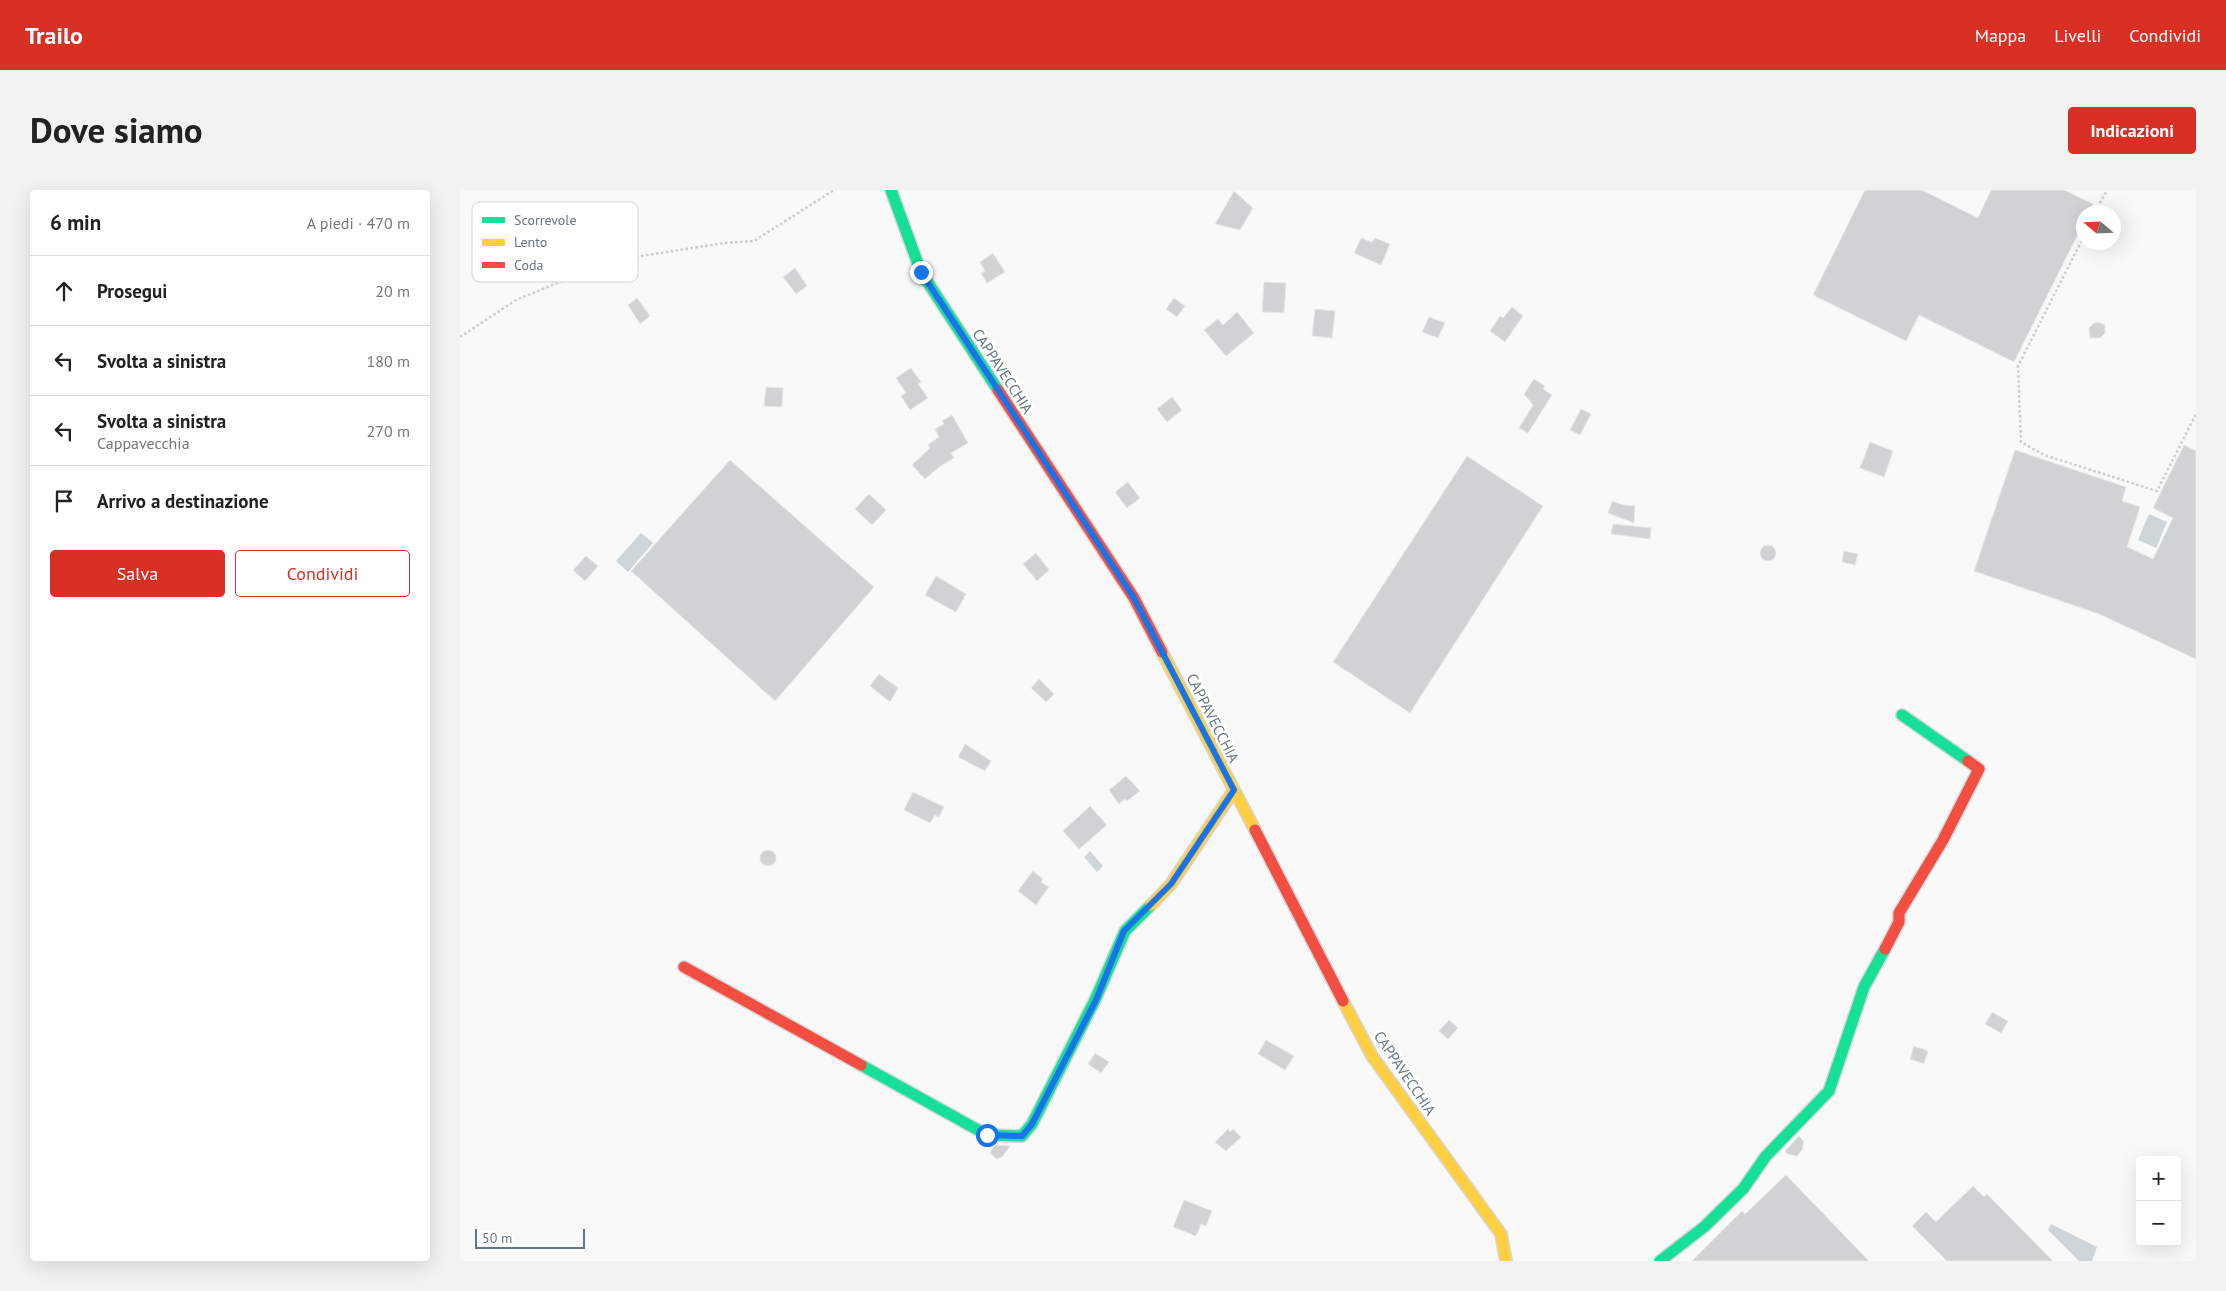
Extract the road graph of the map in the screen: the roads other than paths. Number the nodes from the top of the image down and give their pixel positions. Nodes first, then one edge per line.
1 (891, 190) edge
2 (1902, 715) dead end
3 (1234, 790) junction
4 (684, 967) dead end
5 (1506, 1261) edge
6 (1660, 1261) edge

1 - 3 street, CAPPAVECCHIA
2 - 6 street
3 - 4 street
3 - 5 street, CAPPAVECCHIA

